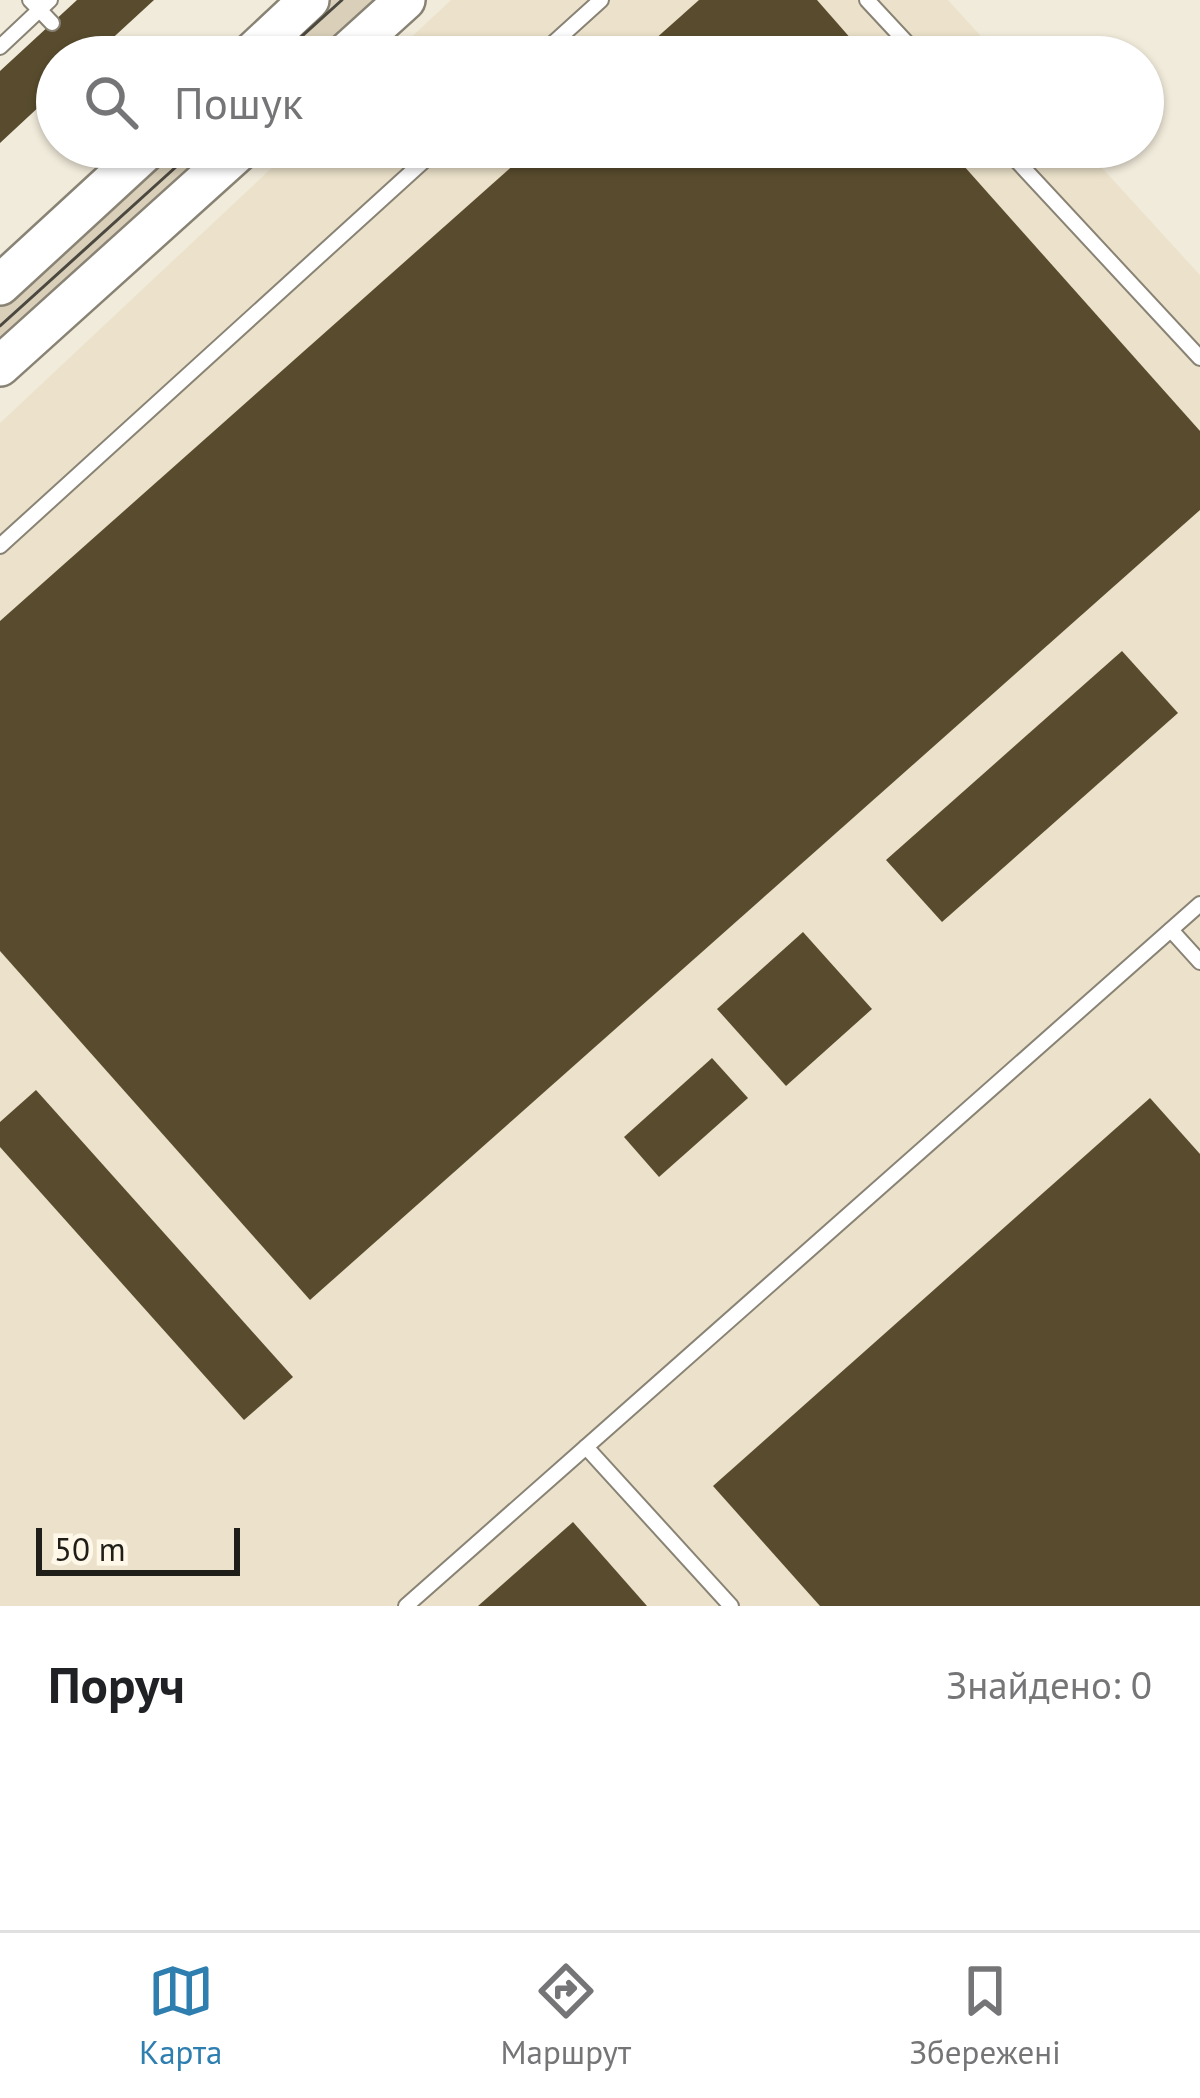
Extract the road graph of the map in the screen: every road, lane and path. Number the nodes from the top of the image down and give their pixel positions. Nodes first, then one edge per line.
1 (309, 0) edge
2 (405, 0) edge
3 (601, 0) edge
4 (868, 0) edge
5 (40, 3) edge
6 (52, 23) dead end
7 (270, 36) edge
8 (365, 36) edge
9 (561, 36) edge
10 (901, 36) edge
11 (0, 46) edge
12 (127, 168) edge
13 (220, 168) edge
14 (416, 168) edge
15 (1024, 168) edge
16 (0, 285) edge
17 (1200, 358) edge
18 (0, 365) edge
19 (0, 546) edge
20 (1200, 904) edge
21 (1171, 930) junction
22 (1200, 962) edge
23 (586, 1448) junction
24 (406, 1606) edge
25 (731, 1606) edge

1 - 7 main road
2 - 8 main road
3 - 9 lane
4 - 10 lane
5 - 6 lane
5 - 11 lane
12 - 16 main road
13 - 18 main road
14 - 19 lane
15 - 17 lane
20 - 21 lane
21 - 22 lane
21 - 23 lane
23 - 24 lane
23 - 25 lane

